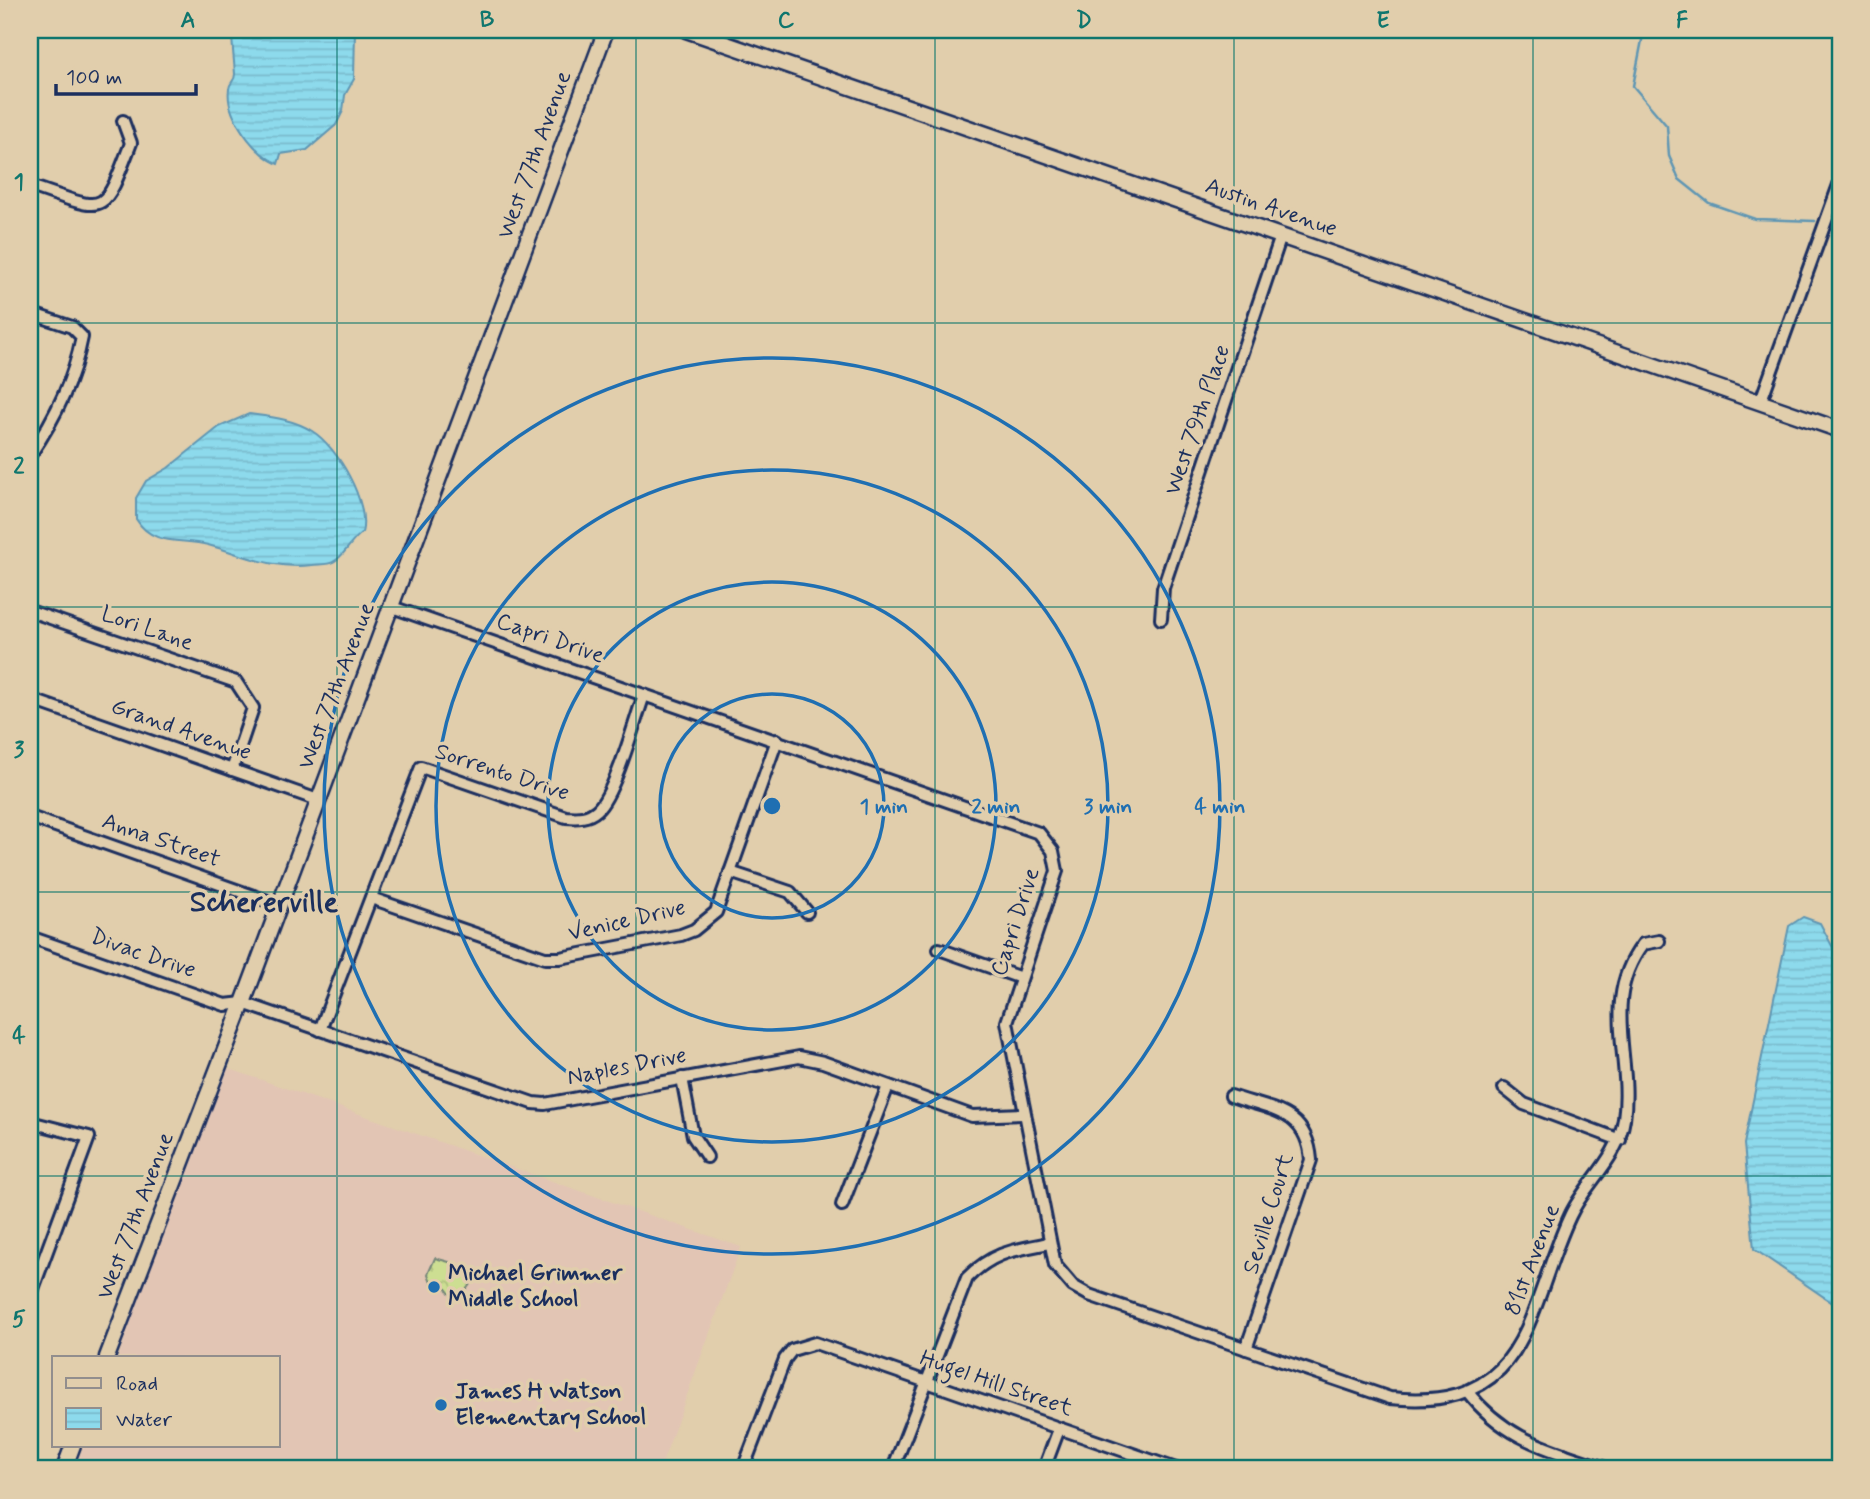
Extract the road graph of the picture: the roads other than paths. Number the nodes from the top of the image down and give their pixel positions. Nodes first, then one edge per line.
1 (606, 30) edge
2 (686, 30) edge
3 (123, 121) dead end
4 (1840, 183) edge
5 (30, 186) edge
6 (1282, 236) junction
7 (30, 313) edge
8 (1760, 402) junction
9 (1840, 430) edge
10 (30, 453) edge
11 (392, 607) junction
12 (30, 611) edge
13 (1161, 619) dead end
14 (644, 695) junction
15 (30, 699) edge
16 (777, 740) junction
17 (232, 770) junction
18 (318, 800) junction
19 (30, 817) edge
20 (730, 872) junction
21 (370, 898) junction
22 (279, 905) junction
23 (807, 912) dead end
24 (30, 937) edge
25 (1658, 941) dead end
26 (939, 949) dead end
27 (1021, 978) junction
28 (243, 1003) junction
29 (320, 1030) junction
30 (682, 1078) junction
31 (888, 1086) junction
32 (1504, 1088) dead end
33 (1231, 1096) dead end
34 (1024, 1114) junction
35 (30, 1122) edge
36 (1620, 1140) junction
37 (706, 1157) dead end
38 (842, 1205) dead end
39 (1049, 1243) junction
40 (30, 1297) edge
41 (1247, 1349) junction
42 (107, 1356) edge
43 (926, 1382) junction
44 (1467, 1391) junction
45 (1427, 1399) joint
46 (1059, 1429) junction
47 (73, 1446) edge
48 (1564, 1454) junction
49 (64, 1469) edge
50 (743, 1469) edge
51 (893, 1469) edge
52 (1044, 1469) edge
53 (1176, 1469) edge
54 (1559, 1469) edge
55 (1608, 1469) edge

1 - 11 street, West 77th Avenue
2 - 6 street, Austin Avenue
3 - 5 street
4 - 8 street
6 - 8 street, Austin Avenue
6 - 13 street, West 79th Place
7 - 10 street
8 - 9 street, Austin Avenue
11 - 14 street, Capri Drive
11 - 18 street, West 77th Avenue
12 - 17 street, Lori Lane
14 - 16 street, Capri Drive
14 - 21 street, Sorrento Drive
15 - 17 street, Grand Avenue
16 - 20 street, Venice Drive
16 - 27 street, Capri Drive
17 - 18 street, Grand Avenue
18 - 22 street, West 77th Avenue
19 - 22 street, Anna Street
20 - 21 street, Venice Drive
20 - 23 street
21 - 29 street, Sorrento Drive
22 - 28 street, West 77th Avenue
24 - 28 street, Divac Drive
25 - 36 street, 81st Avenue
26 - 27 street
27 - 34 street, Capri Drive
28 - 29 street, Naples Drive
28 - 42 street, West 77th Avenue
29 - 30 street, Naples Drive
30 - 31 street, Naples Drive
30 - 37 street
31 - 34 street, Naples Drive
31 - 38 street
32 - 36 street
33 - 41 street, Seville Court
34 - 39 street, Capri Drive
35 - 40 street
36 - 44 street, 81st Avenue
39 - 41 street, Capri Drive
39 - 43 street
41 - 45 street, Capri Drive
43 - 46 street, Hugel Hill Street
43 - 50 street, Hugel Hill Street
43 - 51 street
44 - 45 street, 81st Avenue
44 - 48 street
46 - 52 street
46 - 53 street, Hugel Hill Street
47 - 49 street
48 - 54 street
48 - 55 street

